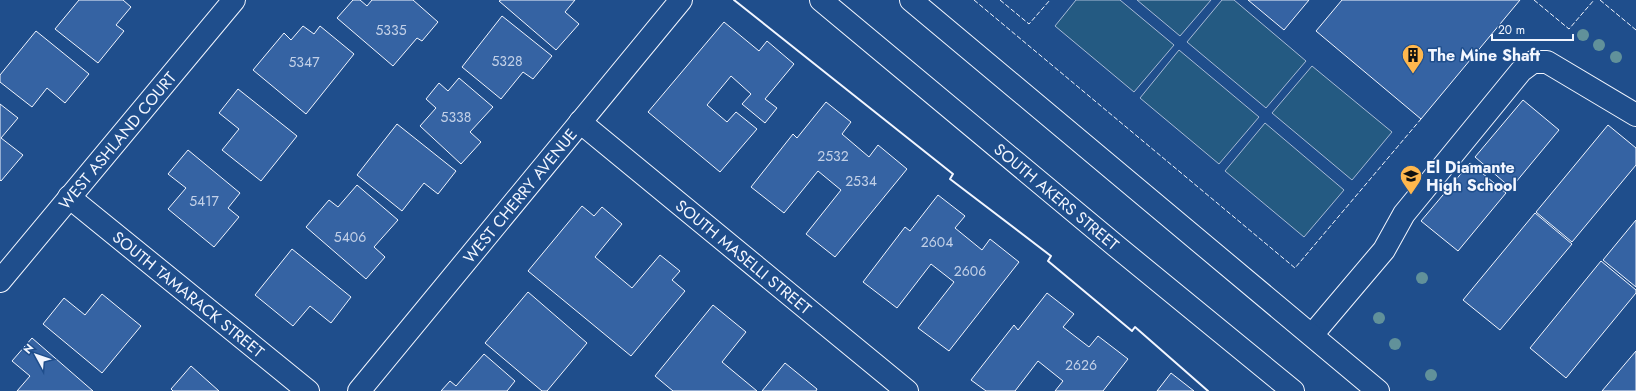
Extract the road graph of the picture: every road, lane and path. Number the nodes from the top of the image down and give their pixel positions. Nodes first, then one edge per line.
1 (234, 0) edge
2 (681, 0) edge
3 (821, 0) edge
4 (911, 0) edge
5 (1636, 115) edge
6 (580, 122) junction
7 (70, 197) junction
8 (0, 281) edge
9 (1312, 335) junction
10 (308, 391) edge
11 (359, 391) edge
12 (907, 391) edge
13 (1293, 391) edge
14 (1378, 391) edge

1 - 7 street, WEST ASHLAND COURT
2 - 6 street, WEST CHERRY AVENUE
3 - 13 street, SOUTH AKERS STREET
4 - 9 street
5 - 9 street
6 - 11 street, WEST CHERRY AVENUE
6 - 12 street, SOUTH MASELLI STREET
7 - 8 street, WEST ASHLAND COURT
7 - 10 street, SOUTH TAMARACK STREET
9 - 14 street

